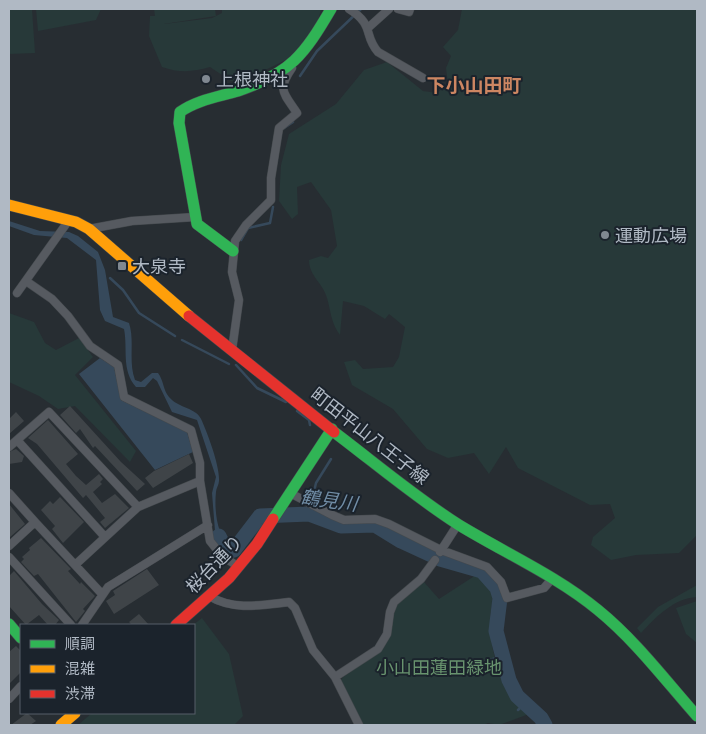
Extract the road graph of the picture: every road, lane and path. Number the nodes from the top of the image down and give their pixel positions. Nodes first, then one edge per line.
1 (331, 9) edge
2 (350, 9) edge
3 (389, 9) edge
4 (398, 9) edge
5 (410, 9) edge
6 (368, 27) junction
7 (296, 62) junction
8 (423, 78) dead end
9 (9, 205) edge
10 (195, 216) junction
11 (66, 225) junction
12 (89, 229) junction
13 (233, 251) junction
14 (26, 281) junction
15 (17, 293) dead end
16 (232, 350) junction
17 (332, 429) junction
18 (17, 440) junction
19 (9, 447) edge
20 (200, 481) junction
21 (9, 493) edge
22 (290, 493) junction
23 (138, 507) junction
24 (35, 522) junction
25 (208, 524) junction
26 (458, 524) junction
27 (105, 537) junction
28 (9, 546) edge
29 (440, 551) junction
30 (9, 557) edge
31 (435, 560) dead end
32 (75, 565) junction
33 (239, 567) junction
34 (552, 580) junction
35 (102, 594) junction
36 (209, 596) junction
37 (9, 624) edge
38 (71, 624) edge
39 (83, 624) edge
40 (177, 624) edge
41 (20, 637) edge
42 (335, 677) junction
43 (20, 687) edge
44 (9, 700) edge
45 (74, 714) edge
46 (697, 716) edge
47 (61, 725) edge
48 (359, 725) edge

1 - 7 main road
2 - 6 street
3 - 6 street
4 - 5 street
6 - 8 street
7 - 10 main road
7 - 13 street
9 - 11 main road, 町田平山八王子線
10 - 12 street
10 - 13 main road
11 - 12 main road, 町田平山八王子線
11 - 14 street
12 - 16 main road, 町田平山八王子線
13 - 16 street
14 - 15 street
14 - 20 street
16 - 17 main road, 町田平山八王子線
17 - 22 main road
17 - 26 main road, 町田平山八王子線
18 - 19 street
18 - 23 street
18 - 27 street
20 - 23 street
20 - 25 street
21 - 24 street
22 - 29 street
22 - 33 main road, 桜台通り
23 - 27 street
24 - 28 street
24 - 32 street
25 - 33 street
25 - 35 street
26 - 29 street
26 - 34 main road, 町田平山八王子線
27 - 32 street
29 - 34 street
30 - 38 street
31 - 42 street
32 - 35 street
33 - 36 main road, 桜台通り
34 - 46 main road, 町田平山八王子線
35 - 39 street
36 - 40 main road, 桜台通り
36 - 42 street
37 - 41 main road
42 - 48 street
43 - 44 street
45 - 47 main road

